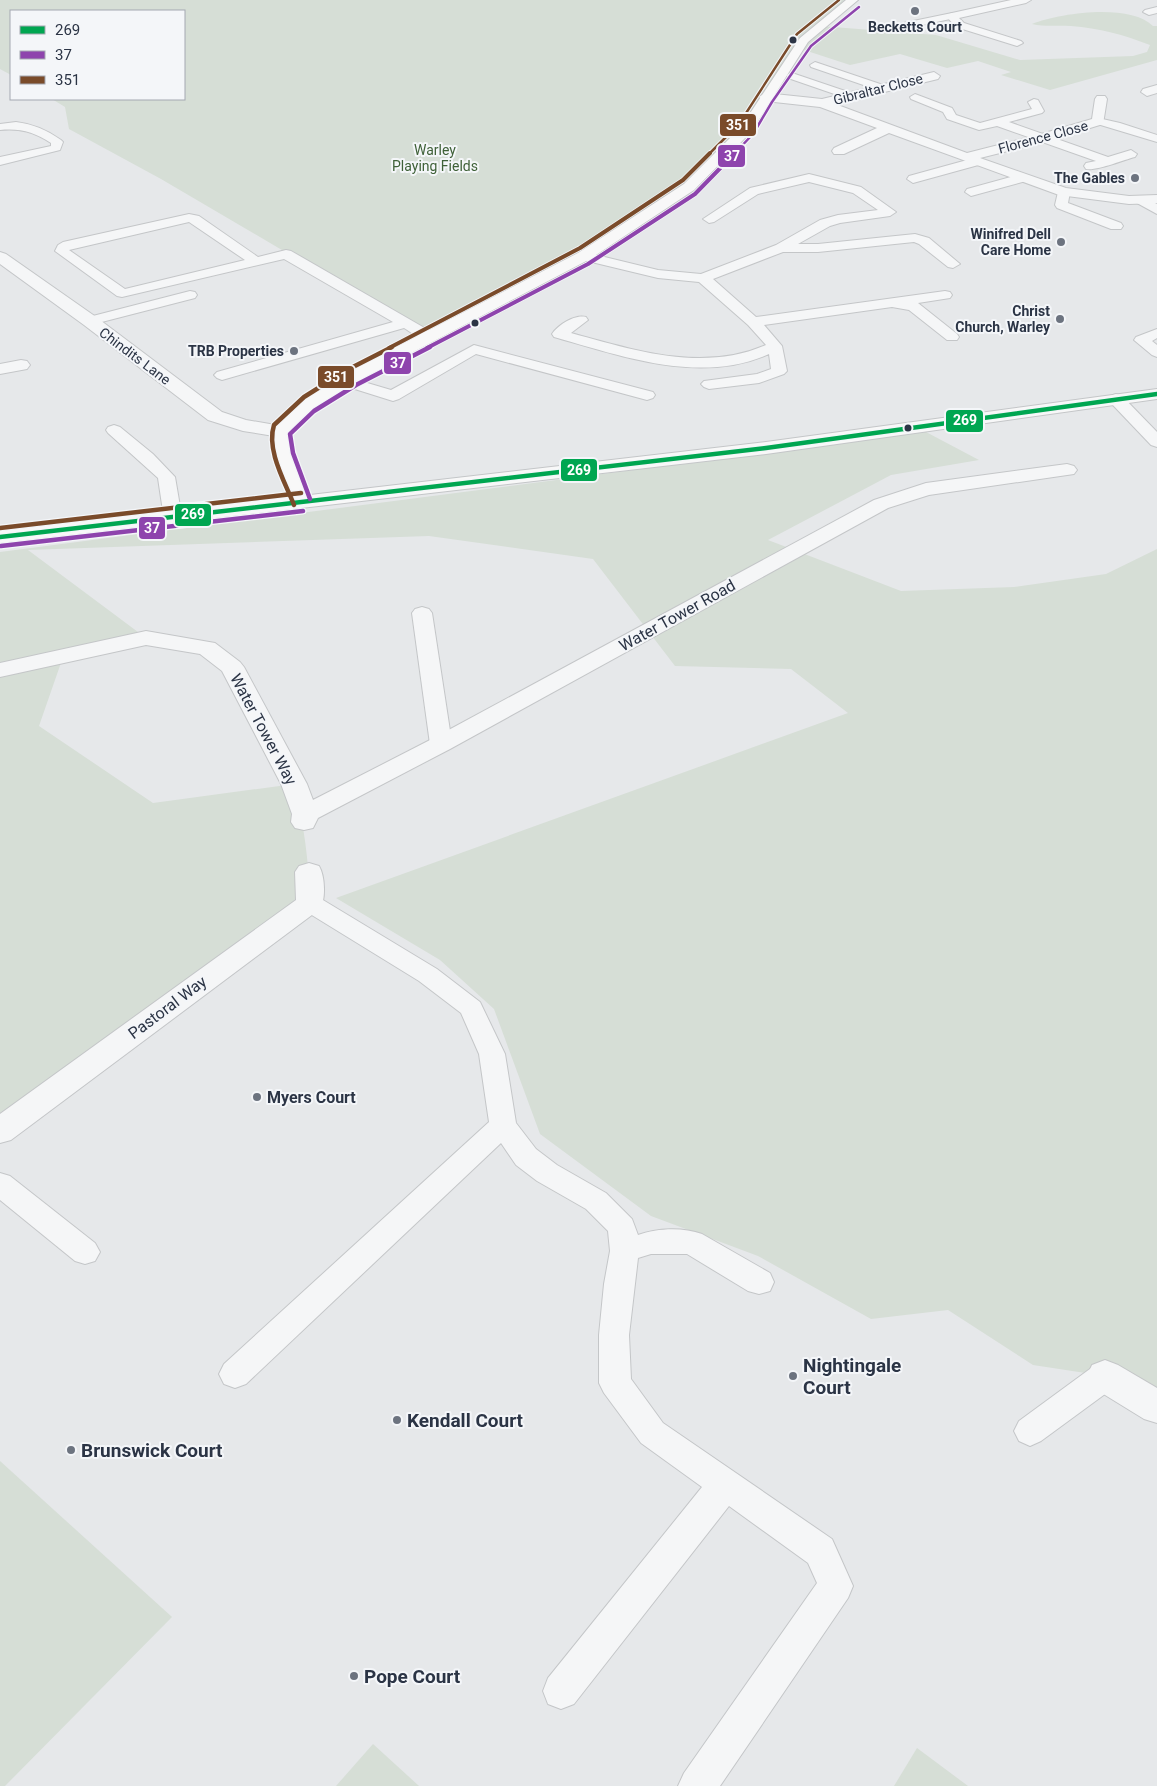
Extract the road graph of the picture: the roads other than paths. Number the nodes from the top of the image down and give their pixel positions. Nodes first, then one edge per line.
1 (853, 0) edge
2 (1026, 0) edge
3 (962, 2) dead end
4 (985, 9) junction
5 (952, 16) junction
6 (894, 28) dead end
7 (1017, 43) dead end
8 (815, 65) dead end
9 (792, 76) dead end
10 (934, 76) dead end
11 (882, 88) junction
12 (850, 96) junction
13 (765, 97) junction
14 (915, 97) dead end
15 (1101, 99) dead end
16 (1034, 102) dead end
17 (822, 103) junction
18 (997, 122) junction
19 (1098, 122) junction
20 (0, 127) edge
21 (889, 128) junction
22 (1043, 138) junction
23 (1156, 145) edge
24 (839, 151) dead end
25 (1131, 154) dead end
26 (972, 159) junction
27 (0, 161) edge
28 (1108, 161) junction
29 (1090, 166) dead end
30 (1022, 178) junction
31 (913, 180) dead end
32 (971, 192) dead end
33 (1064, 192) junction
34 (1157, 199) edge
35 (1141, 200) junction
36 (1157, 210) edge
37 (709, 219) dead end
38 (1116, 226) dead end
39 (781, 248) junction
40 (584, 256) junction
41 (0, 257) edge
42 (258, 262) junction
43 (953, 264) dead end
44 (704, 278) junction
45 (945, 294) dead end
46 (190, 295) dead end
47 (892, 303) junction
48 (581, 320) dead end
49 (90, 321) junction
50 (753, 322) junction
51 (406, 323) junction
52 (1157, 333) edge
53 (430, 337) junction
54 (952, 338) dead end
55 (775, 346) junction
56 (1157, 352) edge
57 (21, 365) dead end
58 (0, 368) edge
59 (222, 375) dead end
60 (347, 382) junction
61 (710, 384) dead end
62 (1157, 394) edge
63 (647, 395) dead end
64 (1116, 399) junction
65 (114, 430) dead end
66 (280, 431) junction
67 (1157, 442) edge
68 (1067, 470) dead end
69 (302, 502) junction
70 (173, 518) junction
71 (0, 537) edge
72 (422, 613) dead end
73 (0, 670) edge
74 (441, 744) junction
75 (304, 818) joint
76 (309, 872) dead end
77 (310, 903) junction
78 (503, 1124) junction
79 (0, 1131) edge
80 (0, 1184) edge
81 (625, 1250) junction
82 (85, 1252) dead end
83 (759, 1282) dead end
84 (235, 1374) dead end
85 (1105, 1376) joint
86 (1157, 1407) edge
87 (1030, 1430) dead end
88 (726, 1485) junction
89 (561, 1691) dead end
90 (697, 1786) edge

1 - 13 street
2 - 4 street
3 - 4 street
4 - 5 street
5 - 6 lane
5 - 7 street
8 - 11 lane
9 - 12 lane
10 - 11 street, Gibraltar Close
11 - 12 street, Gibraltar Close
12 - 17 street, Gibraltar Close
13 - 17 street
13 - 40 street
14 - 18 lane
15 - 19 street, Florence Close
16 - 18 lane
17 - 21 street
18 - 22 lane
19 - 22 street, Florence Close
19 - 23 lane
20 - 27 lane
21 - 24 street
21 - 26 street
22 - 26 street, Florence Close
22 - 28 lane
25 - 28 lane
26 - 30 street
26 - 31 lane
28 - 29 lane
30 - 32 lane
30 - 33 street
33 - 35 street
33 - 38 lane
34 - 35 street
35 - 36 lane
37 - 39 lane
39 - 43 lane
39 - 44 lane
40 - 44 lane
40 - 53 street
41 - 49 street, Chindits Lane
42 - 42 lane
42 - 51 lane
44 - 50 lane
45 - 47 lane
46 - 49 lane
47 - 50 lane
47 - 54 lane
48 - 55 lane
49 - 66 street, Chindits Lane
50 - 55 lane
51 - 53 lane
51 - 59 lane
52 - 56 lane
53 - 60 street
55 - 61 lane
57 - 58 street
60 - 63 lane
60 - 66 street
62 - 64 street
64 - 67 lane
64 - 69 street
65 - 70 lane
66 - 69 street
68 - 74 street, Water Tower Road
69 - 70 street
70 - 71 street
72 - 74 lane
73 - 75 street, Water Tower Way
74 - 75 street, Water Tower Road
76 - 77 street
77 - 78 lane
77 - 79 street, Pastoral Way
78 - 81 lane
78 - 84 lane
80 - 82 lane
81 - 83 lane
81 - 88 lane
85 - 86 street
85 - 87 lane
88 - 89 lane
88 - 90 lane

